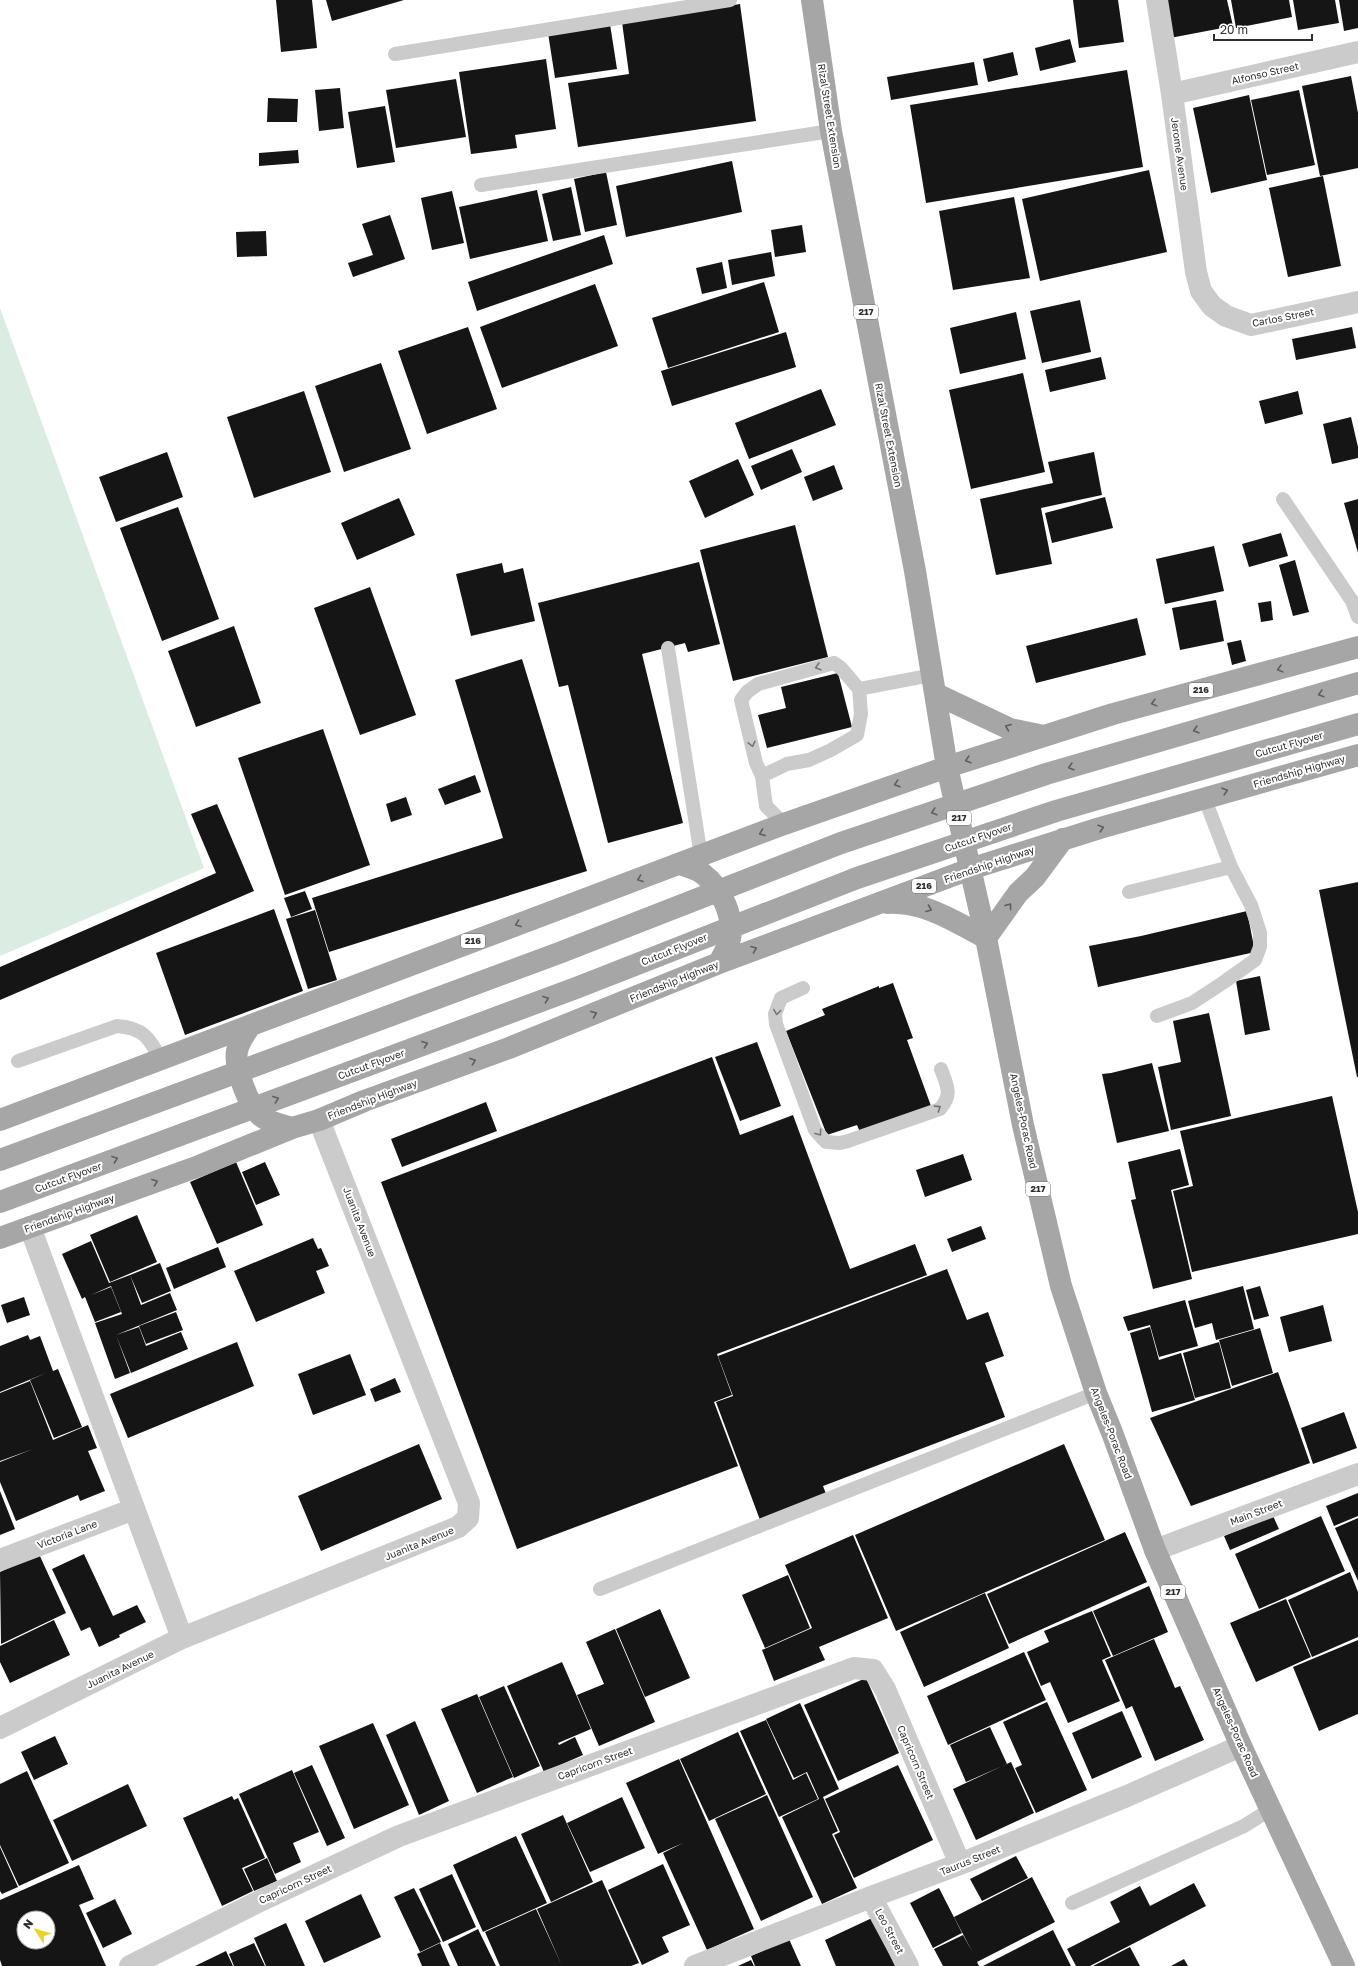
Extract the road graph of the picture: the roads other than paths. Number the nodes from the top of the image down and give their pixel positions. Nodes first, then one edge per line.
1 (730, 0) edge
2 (812, 0) edge
3 (1157, 0) edge
4 (1358, 52) edge
5 (395, 54) dead end
6 (1172, 94) junction
7 (831, 131) junction
8 (481, 185) dead end
9 (1358, 302) edge
10 (1212, 306) joint
11 (1283, 499) dead end
12 (1358, 617) edge
13 (1358, 647) edge
14 (668, 648) dead end
15 (1358, 683) edge
16 (934, 685) junction
17 (859, 689) junction
18 (1358, 724) edge
19 (1045, 736) junction
20 (1358, 755) edge
21 (947, 767) junction
22 (762, 776) junction
23 (1204, 797) junction
24 (784, 824) junction
25 (1063, 839) junction
26 (701, 856) junction
27 (680, 864) junction
28 (1231, 867) junction
29 (970, 869) junction
30 (1129, 892) dead end
31 (877, 904) junction
32 (986, 938) junction
33 (719, 963) junction
34 (803, 988) dead end
35 (1157, 1016) dead end
36 (250, 1026) junction
37 (161, 1060) junction
38 (18, 1061) dead end
39 (941, 1069) dead end
40 (0, 1120) edge
41 (319, 1120) junction
42 (292, 1128) junction
43 (0, 1160) edge
44 (0, 1202) edge
45 (30, 1226) junction
46 (0, 1238) edge
47 (1096, 1393) junction
48 (1358, 1474) edge
49 (134, 1509) junction
50 (1155, 1550) junction
51 (0, 1560) edge
52 (600, 1589) dead end
53 (182, 1638) junction
54 (0, 1728) edge
55 (1241, 1746) junction
56 (1271, 1809) junction
57 (960, 1864) junction
58 (871, 1897) junction
59 (1072, 1903) dead end
60 (130, 1966) edge
61 (695, 1966) edge
62 (908, 1966) edge
63 (1344, 1966) edge

1 - 5 lane
2 - 7 main road, Rizal Street Extension / 217
3 - 6 street, Jerome Avenue
4 - 6 street, Alfonso Street
6 - 10 street, Jerome Avenue
7 - 8 lane
7 - 16 main road, Rizal Street Extension / 217
9 - 10 street, Carlos Street
11 - 12 lane
13 -> 19 main road, 216
14 - 26 lane
15 -> 43 main road, bridge
16 - 17 lane
19 -> 16 main road
16 - 21 main road, Rizal Street Extension / 217
17 - 22 lane
17 -> 22 lane
44 -> 18 main road, Cutcut Flyover, bridge
19 -> 21 main road, 216
23 -> 20 main road, Friendship Highway / 216
21 -> 24 main road, 216
21 - 29 main road, Rizal Street Extension / 217
22 - 24 lane
25 -> 23 main road, Friendship Highway / 216
23 - 28 lane
24 -> 26 main road, 216
25 - 29 main road, Friendship Highway / 216
32 -> 25 main road
26 - 27 main road, 216
27 - 33 main road
27 -> 36 main road, 216
28 - 30 lane
28 - 35 lane
29 - 31 main road, Friendship Highway / 216
29 - 32 main road, Angeles-Porac Road / 217
31 -> 32 main road
33 -> 31 main road, Friendship Highway / 216
32 - 47 main road, Angeles-Porac Road / 217
41 -> 33 main road, Friendship Highway / 216
34 -> 39 lane
36 - 37 main road, 216
36 - 42 main road
37 - 38 lane
37 - 40 main road, 216
41 - 42 main road, Friendship Highway / 216
41 - 53 street, Juanita Avenue
45 -> 42 main road, Friendship Highway / 216
45 - 46 main road, Friendship Highway / 216
45 - 49 street
47 - 50 main road, Angeles-Porac Road / 217
47 - 52 lane
48 - 50 street, Main Street
49 - 51 street, Victoria Lane
49 - 53 street
50 - 55 main road, Angeles-Porac Road / 217
53 - 54 street, Juanita Avenue
55 - 56 main road, Angeles-Porac Road / 217
55 - 57 street, Taurus Street
56 - 59 lane
56 - 63 main road, Angeles-Porac Road / 217
57 - 58 street, Taurus Street
57 - 60 street, Capricorn Street
58 - 61 street, Taurus Street
58 - 62 street, Leo Street

